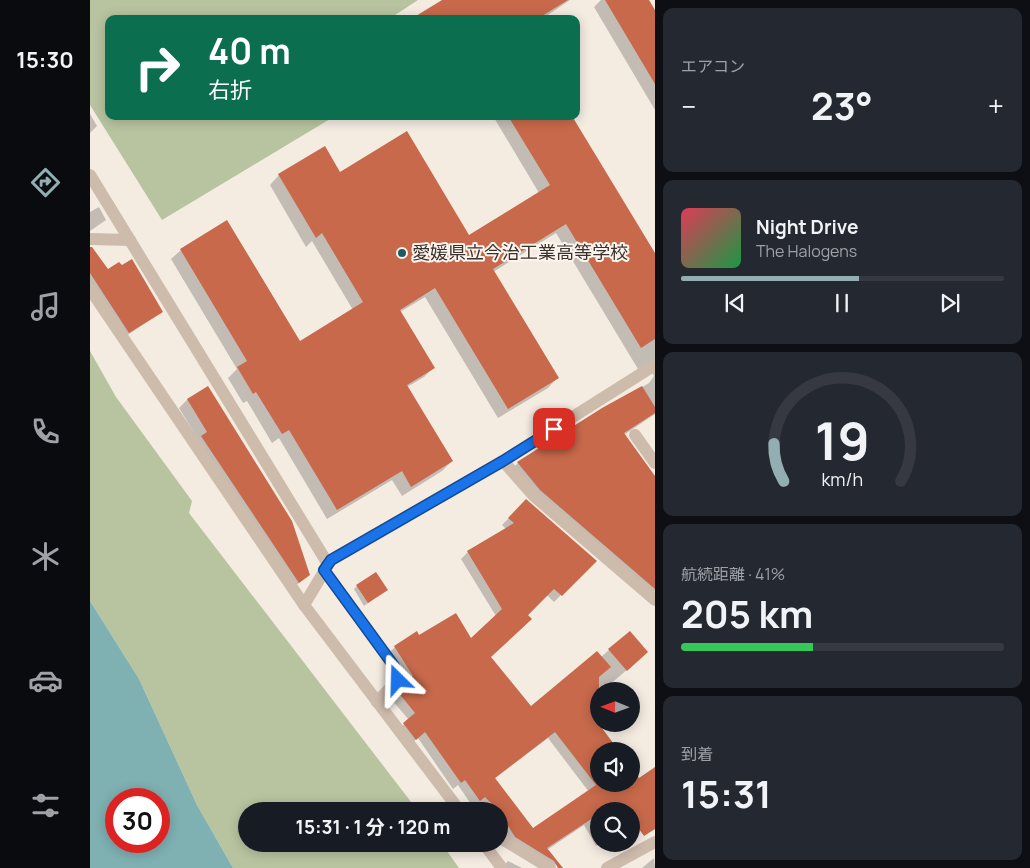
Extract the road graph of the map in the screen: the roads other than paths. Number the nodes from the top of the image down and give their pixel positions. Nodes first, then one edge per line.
1 (90, 175) edge
2 (90, 240) edge
3 (130, 240) junction
4 (90, 289) edge
5 (655, 365) edge
6 (635, 435) dead end
7 (503, 461) junction
8 (655, 462) edge
9 (326, 567) junction
10 (655, 600) edge
11 (304, 606) junction
12 (377, 702) junction
13 (453, 802) edge
14 (508, 842) edge
15 (655, 842) edge
16 (490, 852) edge
17 (502, 868) edge
18 (550, 868) edge
19 (607, 868) edge

1 - 3 street
2 - 3 street
3 - 9 street
4 - 11 street
5 - 7 street
6 - 8 street
7 - 9 street
7 - 10 street
9 - 11 street
9 - 12 street
11 - 12 street
12 - 13 street
14 - 18 street
15 - 19 street
16 - 17 street

